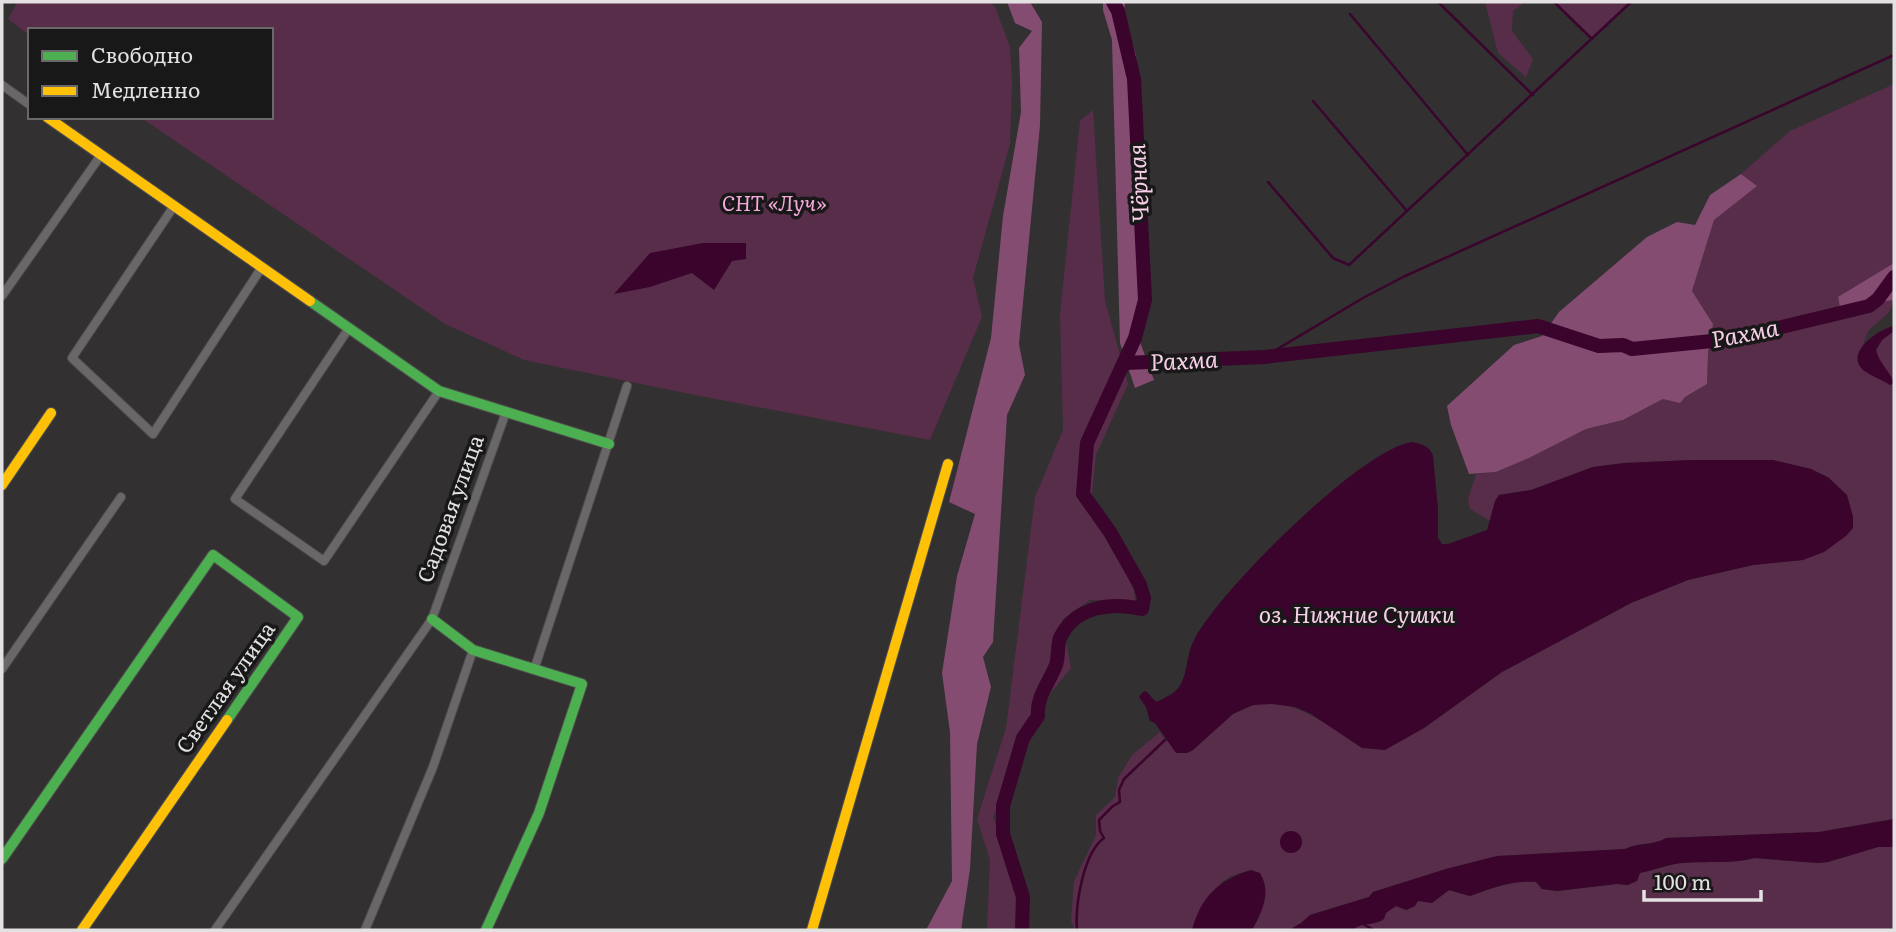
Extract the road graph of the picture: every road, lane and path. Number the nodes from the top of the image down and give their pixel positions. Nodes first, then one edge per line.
1 (2, 85) edge
2 (28, 104) edge
3 (50, 119) edge
4 (101, 155) junction
5 (174, 205) junction
6 (262, 267) junction
7 (3, 294) edge
8 (349, 328) junction
9 (627, 387) dead end
10 (439, 391) junction
11 (506, 412) junction
12 (51, 413) dead end
13 (609, 444) junction
14 (948, 464) dead end
15 (2, 485) edge
16 (121, 496) dead end
17 (432, 619) junction
18 (472, 650) junction
19 (535, 667) junction
20 (2, 669) edge
21 (2, 859) edge
22 (82, 930) edge
23 (215, 930) edge
24 (365, 930) edge
25 (486, 930) edge
26 (812, 930) edge

1 - 2 street
3 - 4 street, Садовая улица
4 - 5 street, Садовая улица
4 - 7 street
5 - 6 street, Садовая улица
5 - 6 street
6 - 8 street, Садовая улица
8 - 10 street, Садовая улица
8 - 10 street
9 - 13 street
10 - 11 street, Садовая улица
11 - 13 street, Садовая улица
11 - 17 street, Садовая улица
12 - 15 street
13 - 19 street
14 - 26 street
16 - 20 street
17 - 18 street
17 - 23 street
18 - 19 street
18 - 24 street
19 - 25 street
21 - 22 street, Светлая улица

